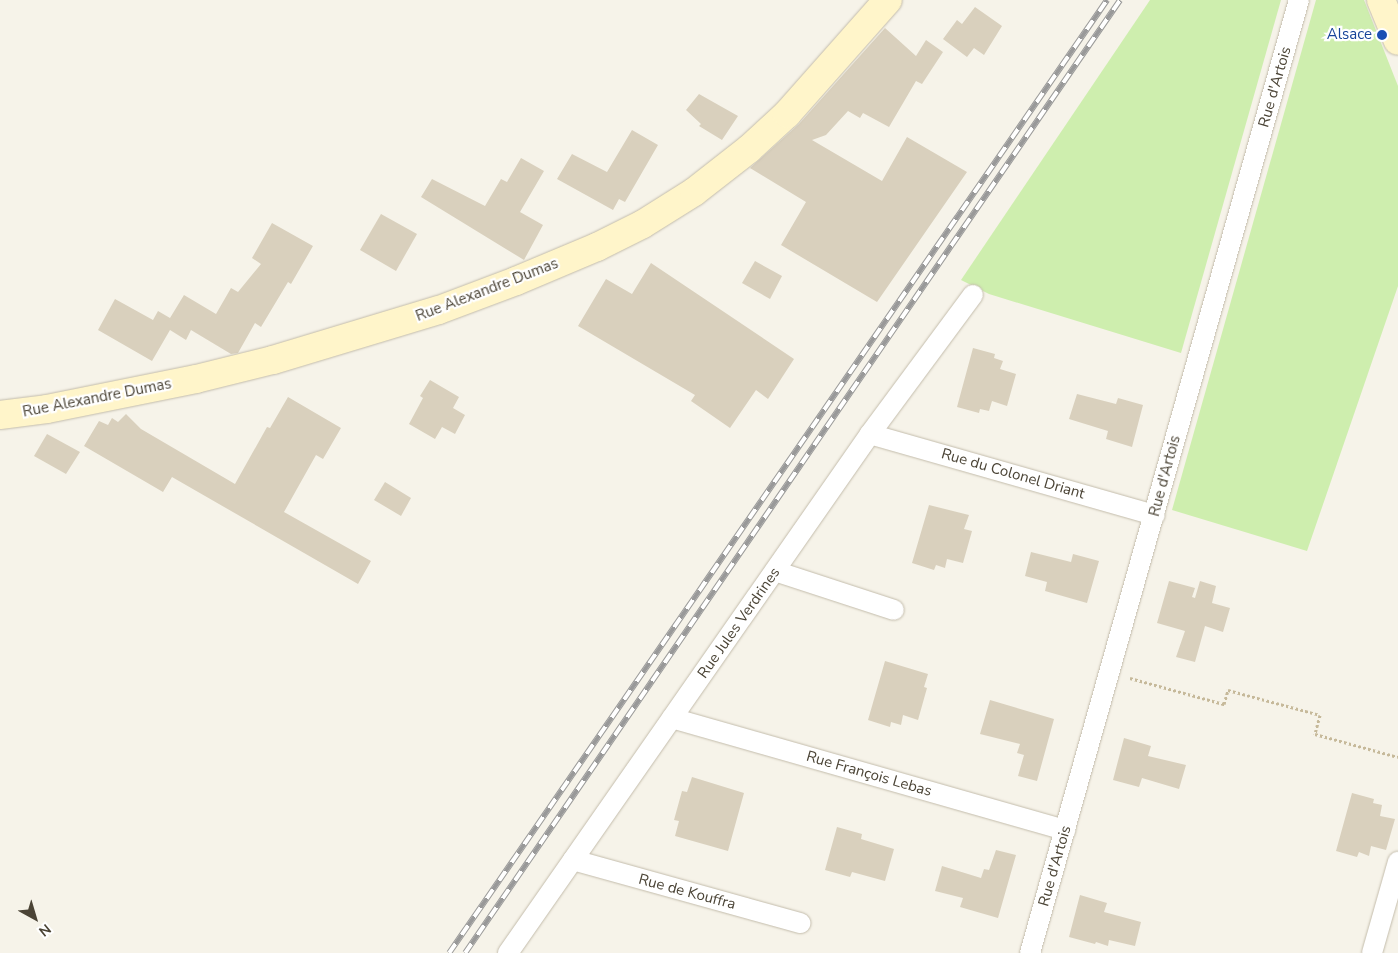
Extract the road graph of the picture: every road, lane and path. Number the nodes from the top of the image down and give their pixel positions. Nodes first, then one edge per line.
1 (888, 0) edge
2 (1299, 0) edge
3 (1381, 0) edge
4 (1398, 41) edge
5 (973, 295) dead end
6 (0, 415) edge
7 (870, 434) junction
8 (1155, 514) junction
9 (775, 571) junction
10 (894, 610) dead end
11 (1110, 673) junction
12 (672, 718) junction
13 (1398, 757) edge
14 (1065, 830) junction
15 (573, 860) junction
16 (1398, 862) edge
17 (800, 923) dead end
18 (508, 953) edge
19 (1030, 953) edge
20 (1372, 953) edge

1 - 6 street, Rue Alexandre Dumas
2 - 8 street, Rue d'Artois
3 - 4 street
5 - 7 street, Rue Jules Verdrines
7 - 8 street, Rue du Colonel Driant
7 - 9 street, Rue Jules Verdrines
8 - 11 street, Rue d'Artois
9 - 10 street
9 - 12 street, Rue Jules Verdrines
11 - 13 path
11 - 14 street, Rue d'Artois
12 - 14 street, Rue François Lebas
12 - 15 street, Rue Jules Verdrines
14 - 19 street, Rue d'Artois
15 - 17 street, Rue de Kouffra
15 - 18 street, Rue Jules Verdrines
16 - 20 street

